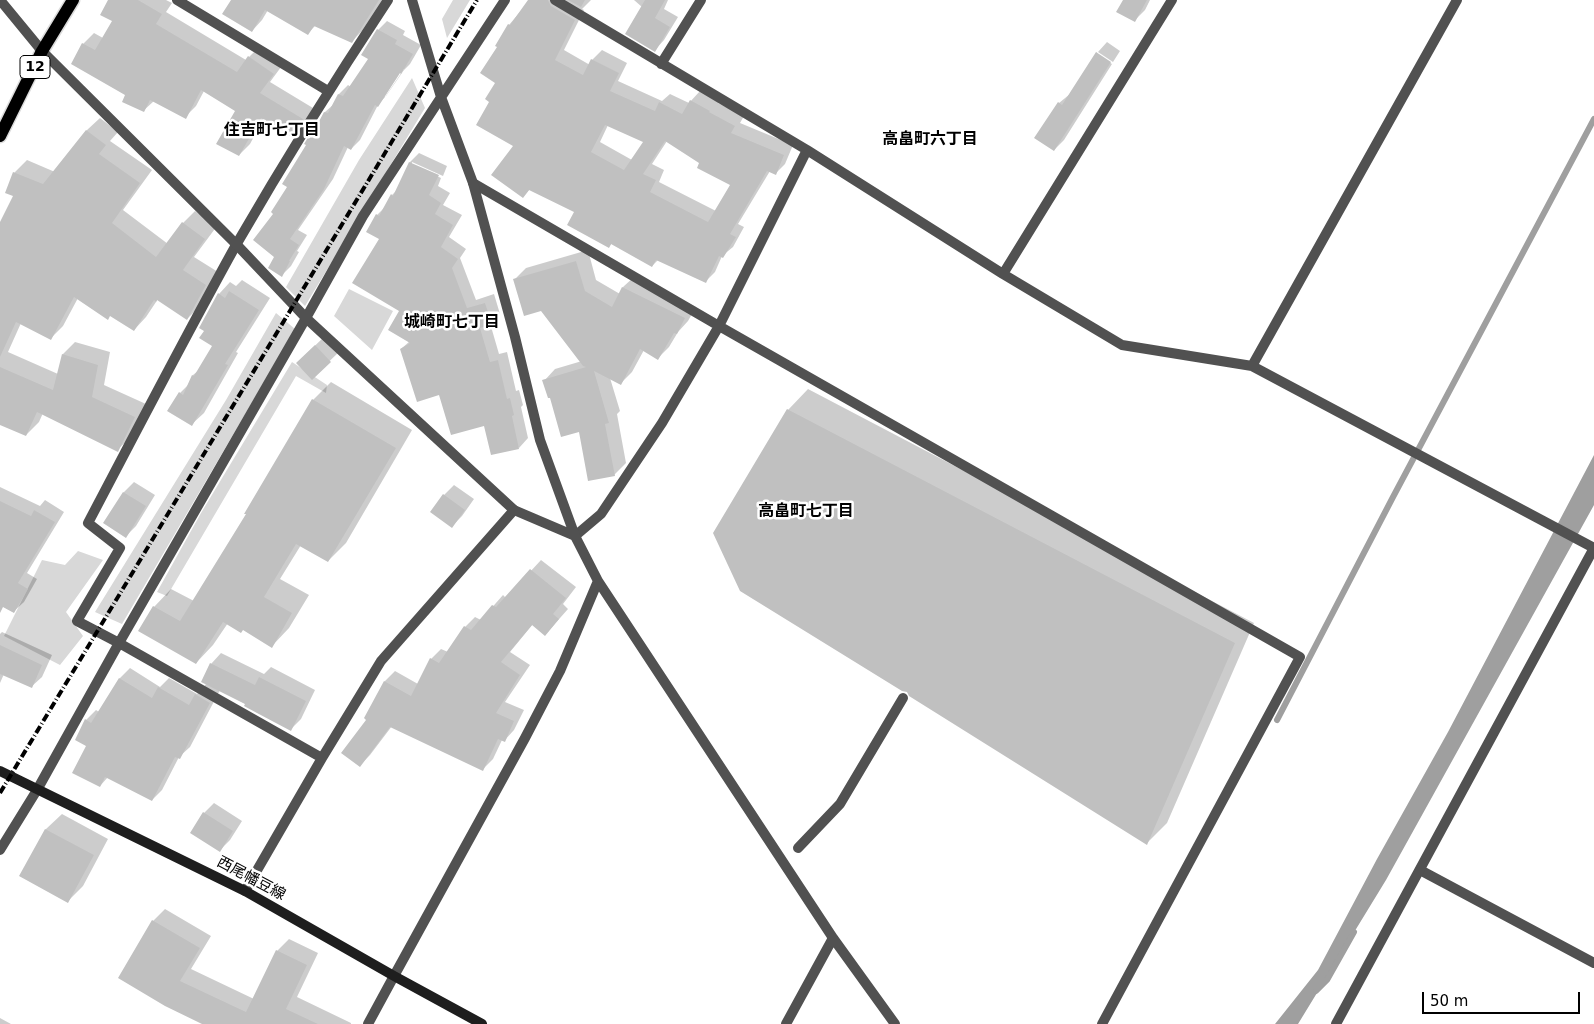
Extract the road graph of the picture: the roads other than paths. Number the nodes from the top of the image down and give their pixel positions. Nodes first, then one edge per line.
1 (0, 0) edge
2 (73, 0) edge
3 (177, 0) edge
4 (388, 0) edge
5 (412, 0) edge
6 (505, 0) edge
7 (555, 0) edge
8 (700, 0) edge
9 (1172, 0) edge
10 (1457, 0) edge
11 (42, 51) junction
12 (661, 64) junction
13 (328, 91) junction
14 (441, 97) junction
15 (0, 136) edge
16 (807, 150) junction
17 (473, 183) junction
18 (237, 245) junction
19 (1003, 274) junction
20 (306, 318) junction
21 (718, 326) junction
22 (1252, 366) junction
23 (514, 510) junction
24 (574, 536) junction
25 (1594, 548) edge
26 (598, 581) junction
27 (118, 643) junction
28 (902, 698) dead end
29 (322, 758) junction
30 (0, 771) edge
31 (37, 790) junction
32 (798, 848) dead end
33 (0, 850) edge
34 (1420, 870) junction
35 (245, 891) junction
36 (833, 938) junction
37 (1594, 963) edge
38 (394, 976) junction
39 (368, 1024) edge
40 (482, 1024) edge
41 (786, 1024) edge
42 (895, 1024) edge
43 (1102, 1024) edge
44 (1336, 1024) edge

1 - 11 street
2 - 11 main road, 12
3 - 13 street
4 - 13 street
5 - 14 street
6 - 14 street
7 - 12 street
8 - 12 street
9 - 19 street
10 - 22 street
11 - 15 main road, 12
11 - 18 street
12 - 16 street
13 - 18 street
14 - 17 street
14 - 20 street
16 - 19 street
16 - 21 street
17 - 21 street
17 - 24 street
18 - 20 street
18 - 27 street
19 - 22 street
20 - 23 street
20 - 27 street
21 - 24 street
21 - 43 street
22 - 25 street
23 - 24 street
23 - 29 street
24 - 26 street
25 - 34 street
26 - 36 street
26 - 38 street
27 - 29 street
27 - 31 street
28 - 32 street
29 - 35 street
30 - 31 main road, 西尾幡豆線
31 - 33 street
31 - 35 main road, 西尾幡豆線
34 - 37 street
34 - 44 street
35 - 38 main road, 西尾幡豆線
36 - 41 street
36 - 42 street
38 - 39 street
38 - 40 main road, 西尾幡豆線

